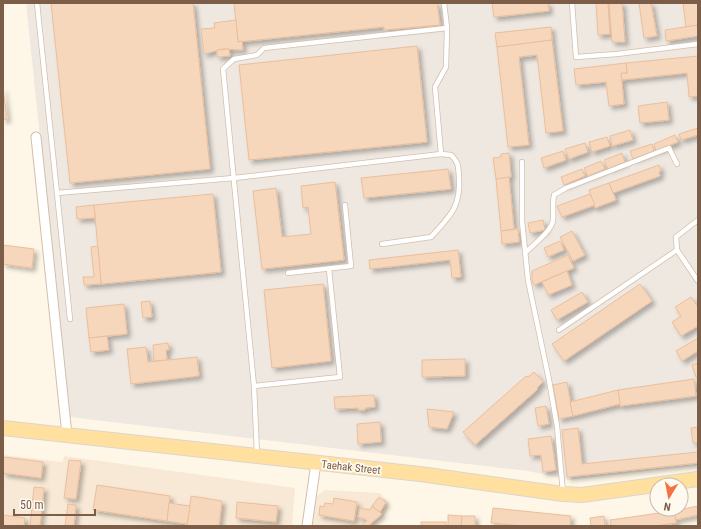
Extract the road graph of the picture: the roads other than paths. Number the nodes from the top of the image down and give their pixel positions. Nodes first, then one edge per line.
1 (37, 3) edge
2 (444, 3) edge
3 (572, 3) edge
4 (447, 28) junction
5 (698, 44) edge
6 (36, 137) dead end
7 (441, 154) junction
8 (522, 162) dead end
9 (677, 164) dead end
10 (234, 178) junction
11 (57, 193) junction
12 (345, 205) dead end
13 (698, 220) edge
14 (382, 244) dead end
15 (677, 250) junction
16 (525, 253) junction
17 (329, 268) junction
18 (288, 273) dead end
19 (698, 281) edge
20 (70, 319) dead end
21 (559, 330) dead end
22 (254, 386) junction
23 (3, 428) edge
24 (67, 434) junction
25 (257, 456) junction
26 (316, 463) junction
27 (698, 479) edge
28 (563, 494) junction
29 (307, 526) edge

1 - 11 lane
2 - 4 lane
3 - 5 lane
4 - 7 lane
4 - 10 lane
6 - 24 street
7 - 10 lane
7 - 14 lane
8 - 16 lane
9 - 16 lane
10 - 11 lane
10 - 22 lane
11 - 20 lane
12 - 17 lane
13 - 15 lane
15 - 19 lane
15 - 21 lane
16 - 28 lane
17 - 18 lane
17 - 22 lane
22 - 25 lane
23 - 24 main road, Taehak Street
24 - 25 main road, Taehak Street
25 - 26 main road, Taehak Street
26 - 28 main road, Taehak Street
26 - 29 street
27 - 28 main road, Taehak Street

